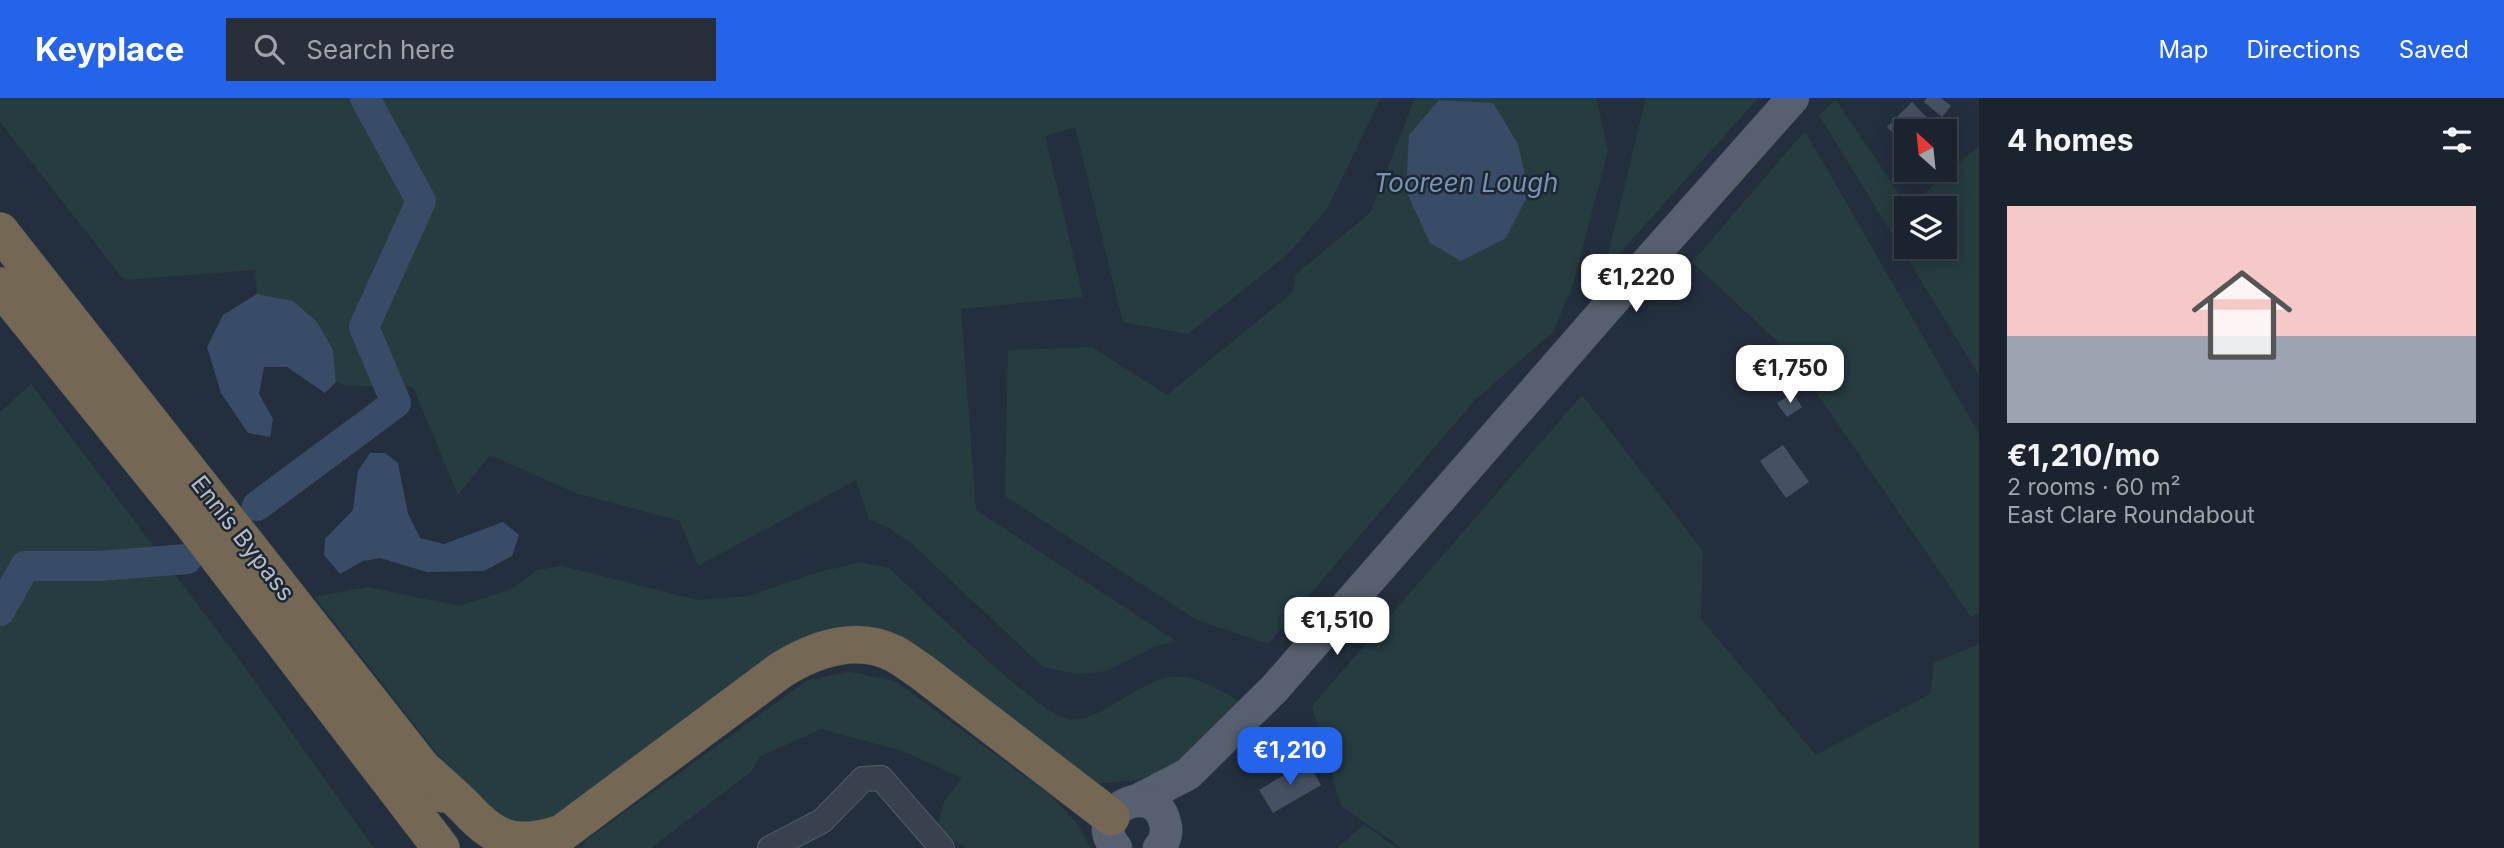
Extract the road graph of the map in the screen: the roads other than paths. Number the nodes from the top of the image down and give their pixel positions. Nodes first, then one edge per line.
1 (1793, 98) edge
2 (0, 231) edge
3 (0, 286) edge
4 (428, 773) junction
5 (1188, 774) junction
6 (1118, 831) edge
7 (1162, 834) edge
8 (556, 840) edge
9 (441, 848) edge
10 (483, 848) edge
11 (770, 848) edge
12 (942, 848) edge

1 - 5 main road
2 - 4 highway, Ennis Bypass
3 - 9 highway, Ennis Bypass
4 - 8 highway
4 - 10 highway, Ennis Bypass
5 - 6 main road
5 - 7 main road
6 - 7 main road
6 - 8 highway
11 - 12 lane

